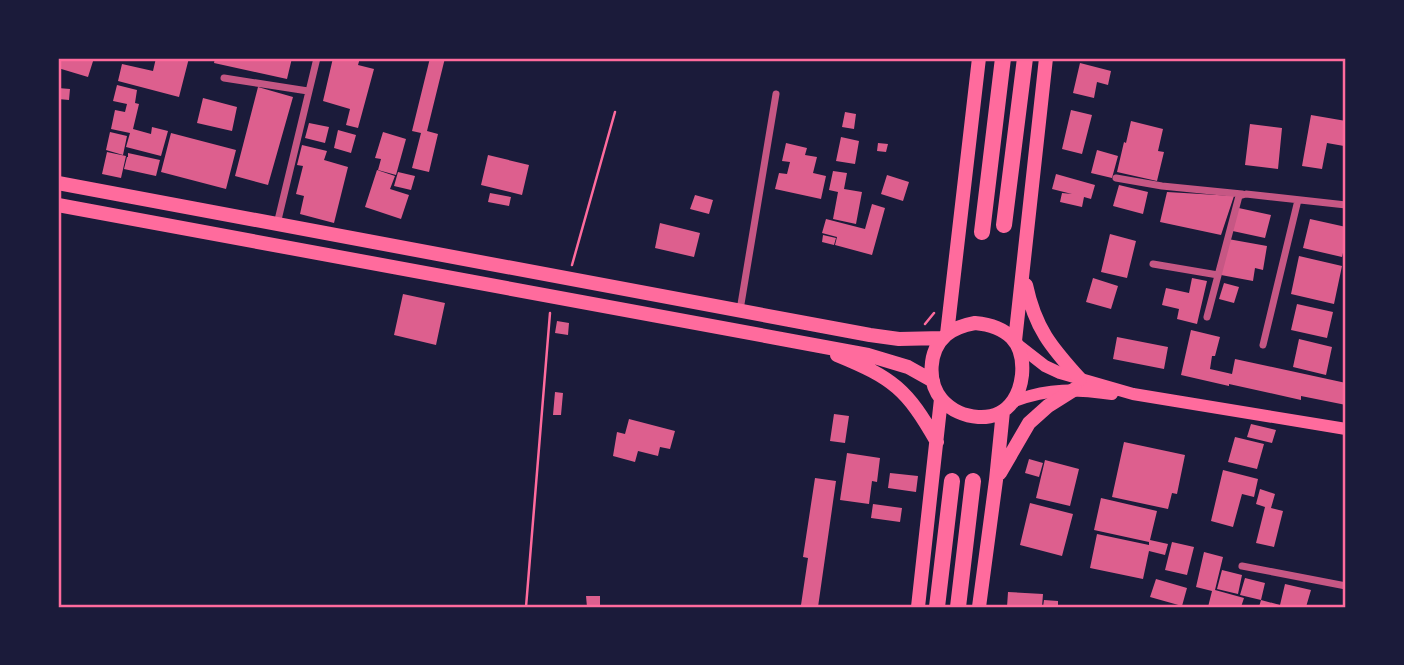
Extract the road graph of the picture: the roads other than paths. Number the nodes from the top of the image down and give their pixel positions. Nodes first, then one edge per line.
1 (317, 58) edge
2 (979, 58) edge
3 (1003, 58) edge
4 (1025, 58) edge
5 (1046, 58) edge
6 (224, 78) dead end
7 (308, 91) junction
8 (776, 94) dead end
9 (1116, 178) dead end
10 (58, 183) edge
11 (1246, 194) junction
12 (1298, 200) junction
13 (58, 205) edge
14 (1346, 205) edge
15 (277, 224) junction
16 (1003, 225) dead end
17 (982, 232) dead end
18 (1153, 264) dead end
19 (1023, 269) junction
20 (1218, 275) junction
21 (740, 311) junction
22 (1207, 317) dead end
23 (945, 336) junction
24 (806, 343) junction
25 (1017, 343) junction
26 (1263, 345) dead end
27 (933, 381) junction
28 (1077, 384) junction
29 (941, 399) junction
30 (1008, 406) junction
31 (1346, 429) edge
32 (937, 442) junction
33 (996, 480) junction
34 (952, 481) dead end
35 (973, 481) dead end
36 (1242, 566) dead end
37 (1346, 586) edge
38 (918, 607) edge
39 (937, 607) edge
40 (958, 607) edge
41 (979, 607) edge

1 - 7 street
2 - 23 main road
3 - 17 highway
4 - 16 highway
5 - 19 main road
6 - 7 street
7 - 15 street
8 - 21 street
9 - 11 street
10 - 15 main road
11 - 12 street
11 - 20 street
12 - 14 street
12 - 26 street
13 - 24 main road
15 - 21 main road
18 - 20 street
19 - 25 main road
19 - 28 main road
20 - 22 street
21 - 23 main road
23 - 25 main road
23 - 27 main road
24 - 27 main road
24 - 32 main road
25 - 28 main road
25 - 30 main road
27 - 29 main road
28 - 30 main road
28 - 31 main road
28 - 33 main road
29 - 30 main road
29 - 32 main road
30 - 33 main road
32 - 38 main road
33 - 41 main road
34 - 39 highway
35 - 40 highway
36 - 37 street

